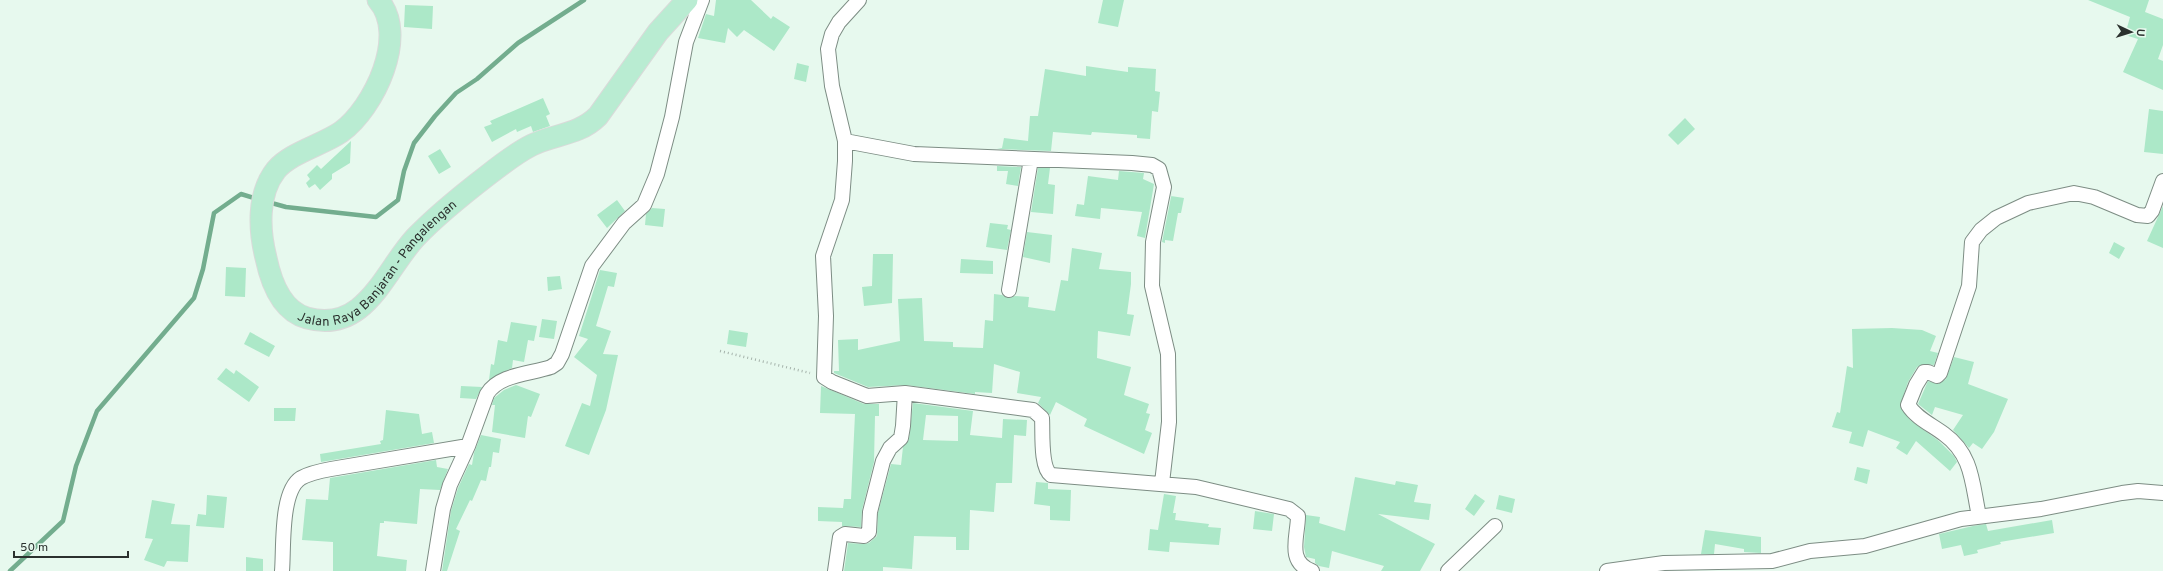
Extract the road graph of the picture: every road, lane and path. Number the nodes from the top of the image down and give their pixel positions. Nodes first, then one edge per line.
1 (378, 0) edge
2 (688, 0) edge
3 (702, 0) edge
4 (859, 0) edge
5 (845, 141) junction
6 (1031, 159) junction
7 (2163, 181) edge
8 (1009, 290) dead end
9 (720, 351) dead end
10 (824, 376) junction
11 (905, 393) junction
12 (468, 446) junction
13 (1162, 483) junction
14 (2163, 493) edge
15 (1979, 516) junction
16 (1495, 526) dead end
17 (282, 571) edge
18 (433, 571) edge
19 (835, 571) edge
20 (1312, 571) edge
21 (1448, 571) edge
22 (1607, 571) edge

1 - 2 main road, Jalan Raya Banjaran - Pangalengan
3 - 12 street
4 - 5 street
5 - 6 street
5 - 10 street
6 - 8 street
6 - 13 street
7 - 15 street
9 - 10 path
10 - 11 street
11 - 13 street
11 - 19 street
12 - 17 street
12 - 18 street
13 - 20 street
14 - 15 street
15 - 22 street
16 - 21 street

